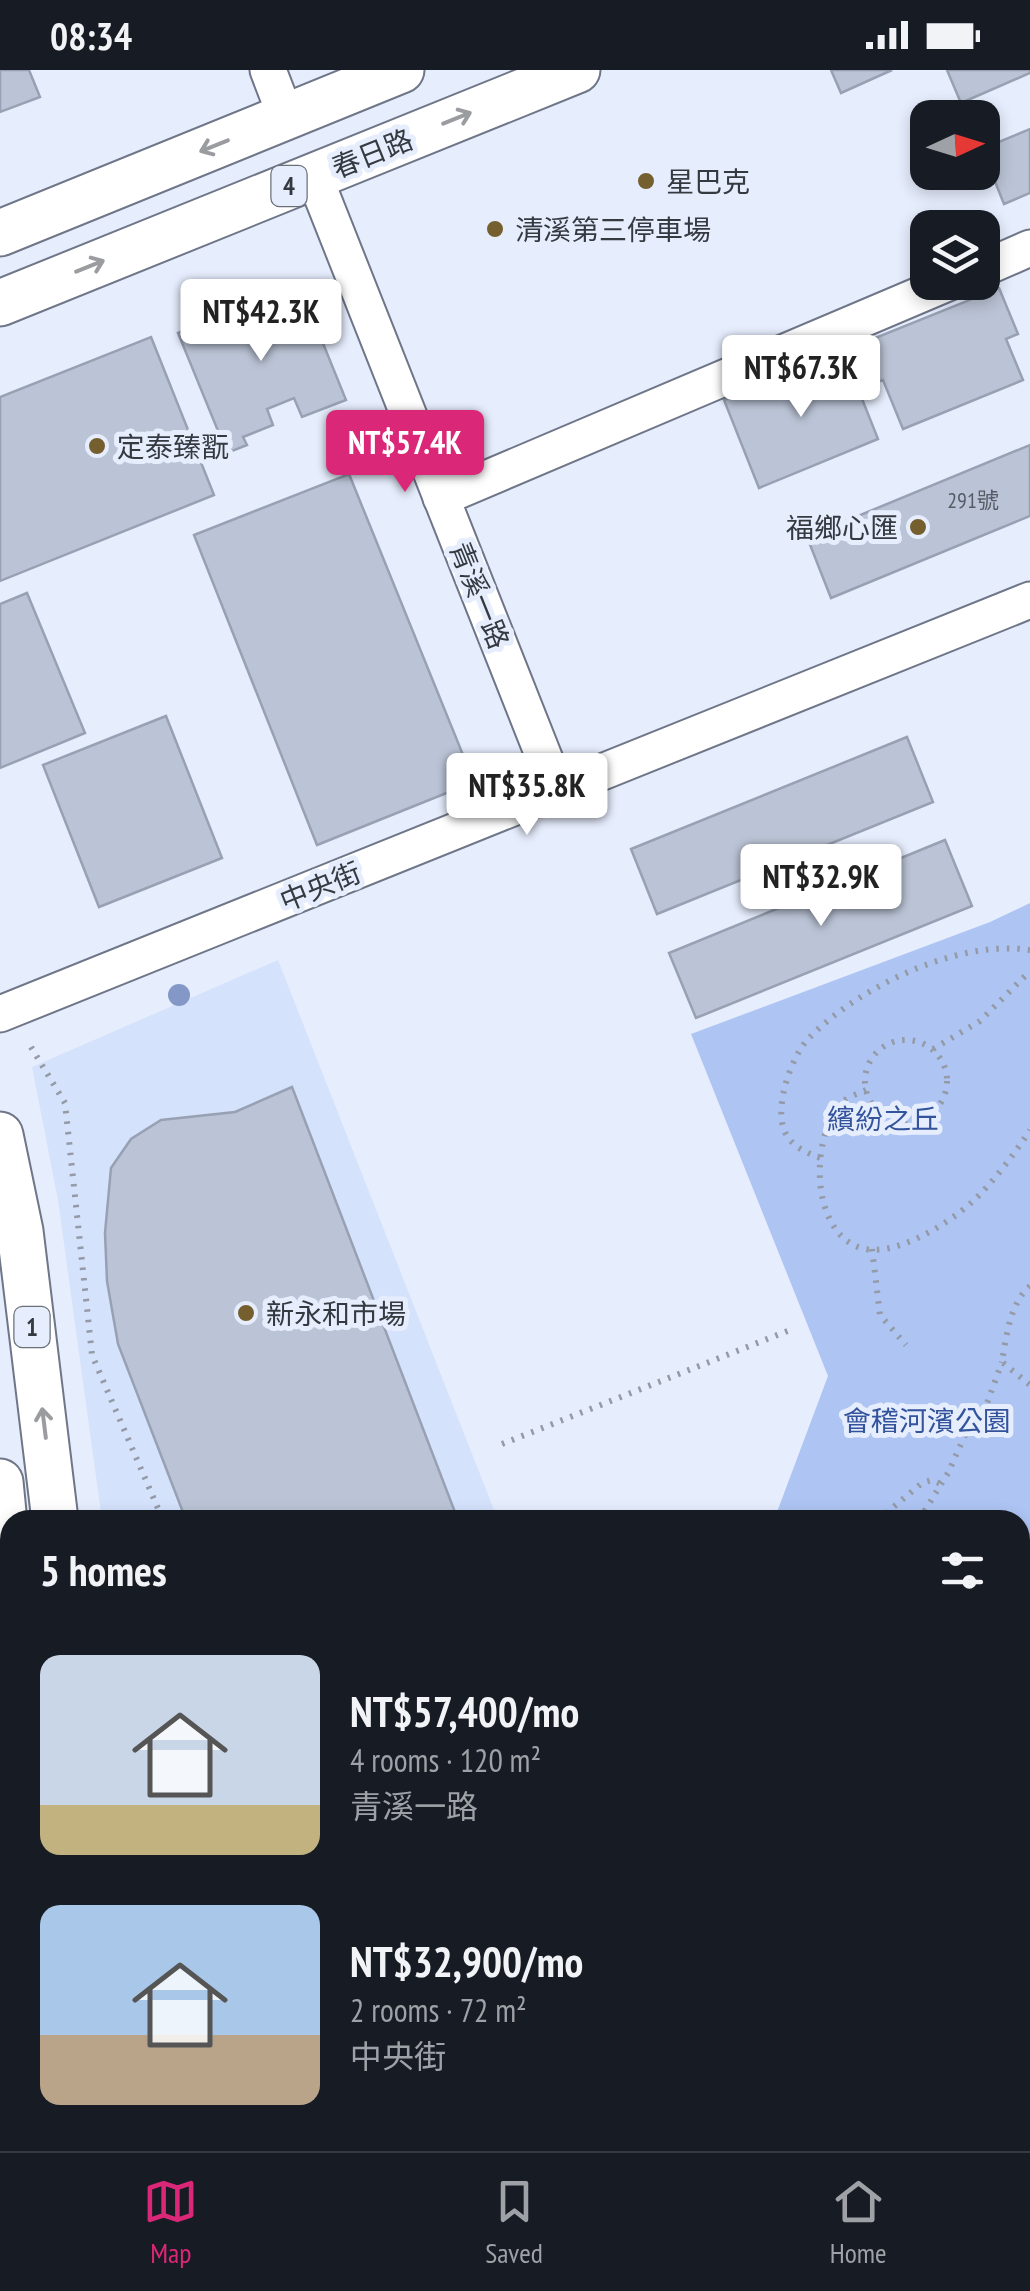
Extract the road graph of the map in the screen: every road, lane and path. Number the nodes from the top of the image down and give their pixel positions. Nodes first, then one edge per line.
1 (268, 70) edge
2 (401, 70) edge
3 (577, 70) edge
4 (286, 117) junction
5 (314, 176) junction
6 (0, 232) edge
7 (1030, 248) edge
8 (1000, 260) edge
9 (910, 299) edge
10 (0, 303) edge
11 (441, 498) junction
12 (1030, 600) edge
13 (558, 790) junction
14 (1030, 950) edge
15 (1030, 971) edge
16 (0, 1014) edge
17 (31, 1047) dead end
18 (933, 1049) junction
19 (866, 1090) junction
20 (1030, 1130) edge
21 (0, 1135) edge
22 (820, 1158) junction
23 (872, 1249) junction
24 (1030, 1286) edge
25 (790, 1330) dead end
26 (906, 1345) dead end
27 (1002, 1362) junction
28 (1030, 1385) edge
29 (502, 1444) dead end
30 (0, 1482) edge
31 (941, 1484) junction
32 (3, 1510) edge
33 (55, 1510) edge
34 (159, 1510) edge
35 (890, 1510) edge
36 (924, 1510) edge

1 - 4 street
2 - 4 main road, 4
5 -> 3 main road, 春日路 / 4
4 -> 6 main road, 4
10 -> 5 main road, 春日路 / 4
5 - 11 street, 青溪一路
7 - 8 street
9 - 11 street
11 - 13 street, 青溪一路
12 - 13 street, 中央街
13 - 16 street, 中央街
14 - 22 path
15 - 18 path
17 - 34 path
18 - 19 path
18 - 19 path
19 - 22 path
20 - 23 path
33 -> 21 main road, 1
22 - 23 path
23 - 26 path
24 - 27 path
25 - 29 path
27 - 28 path
27 - 31 path
30 - 32 main road
31 - 35 path
31 - 36 path

